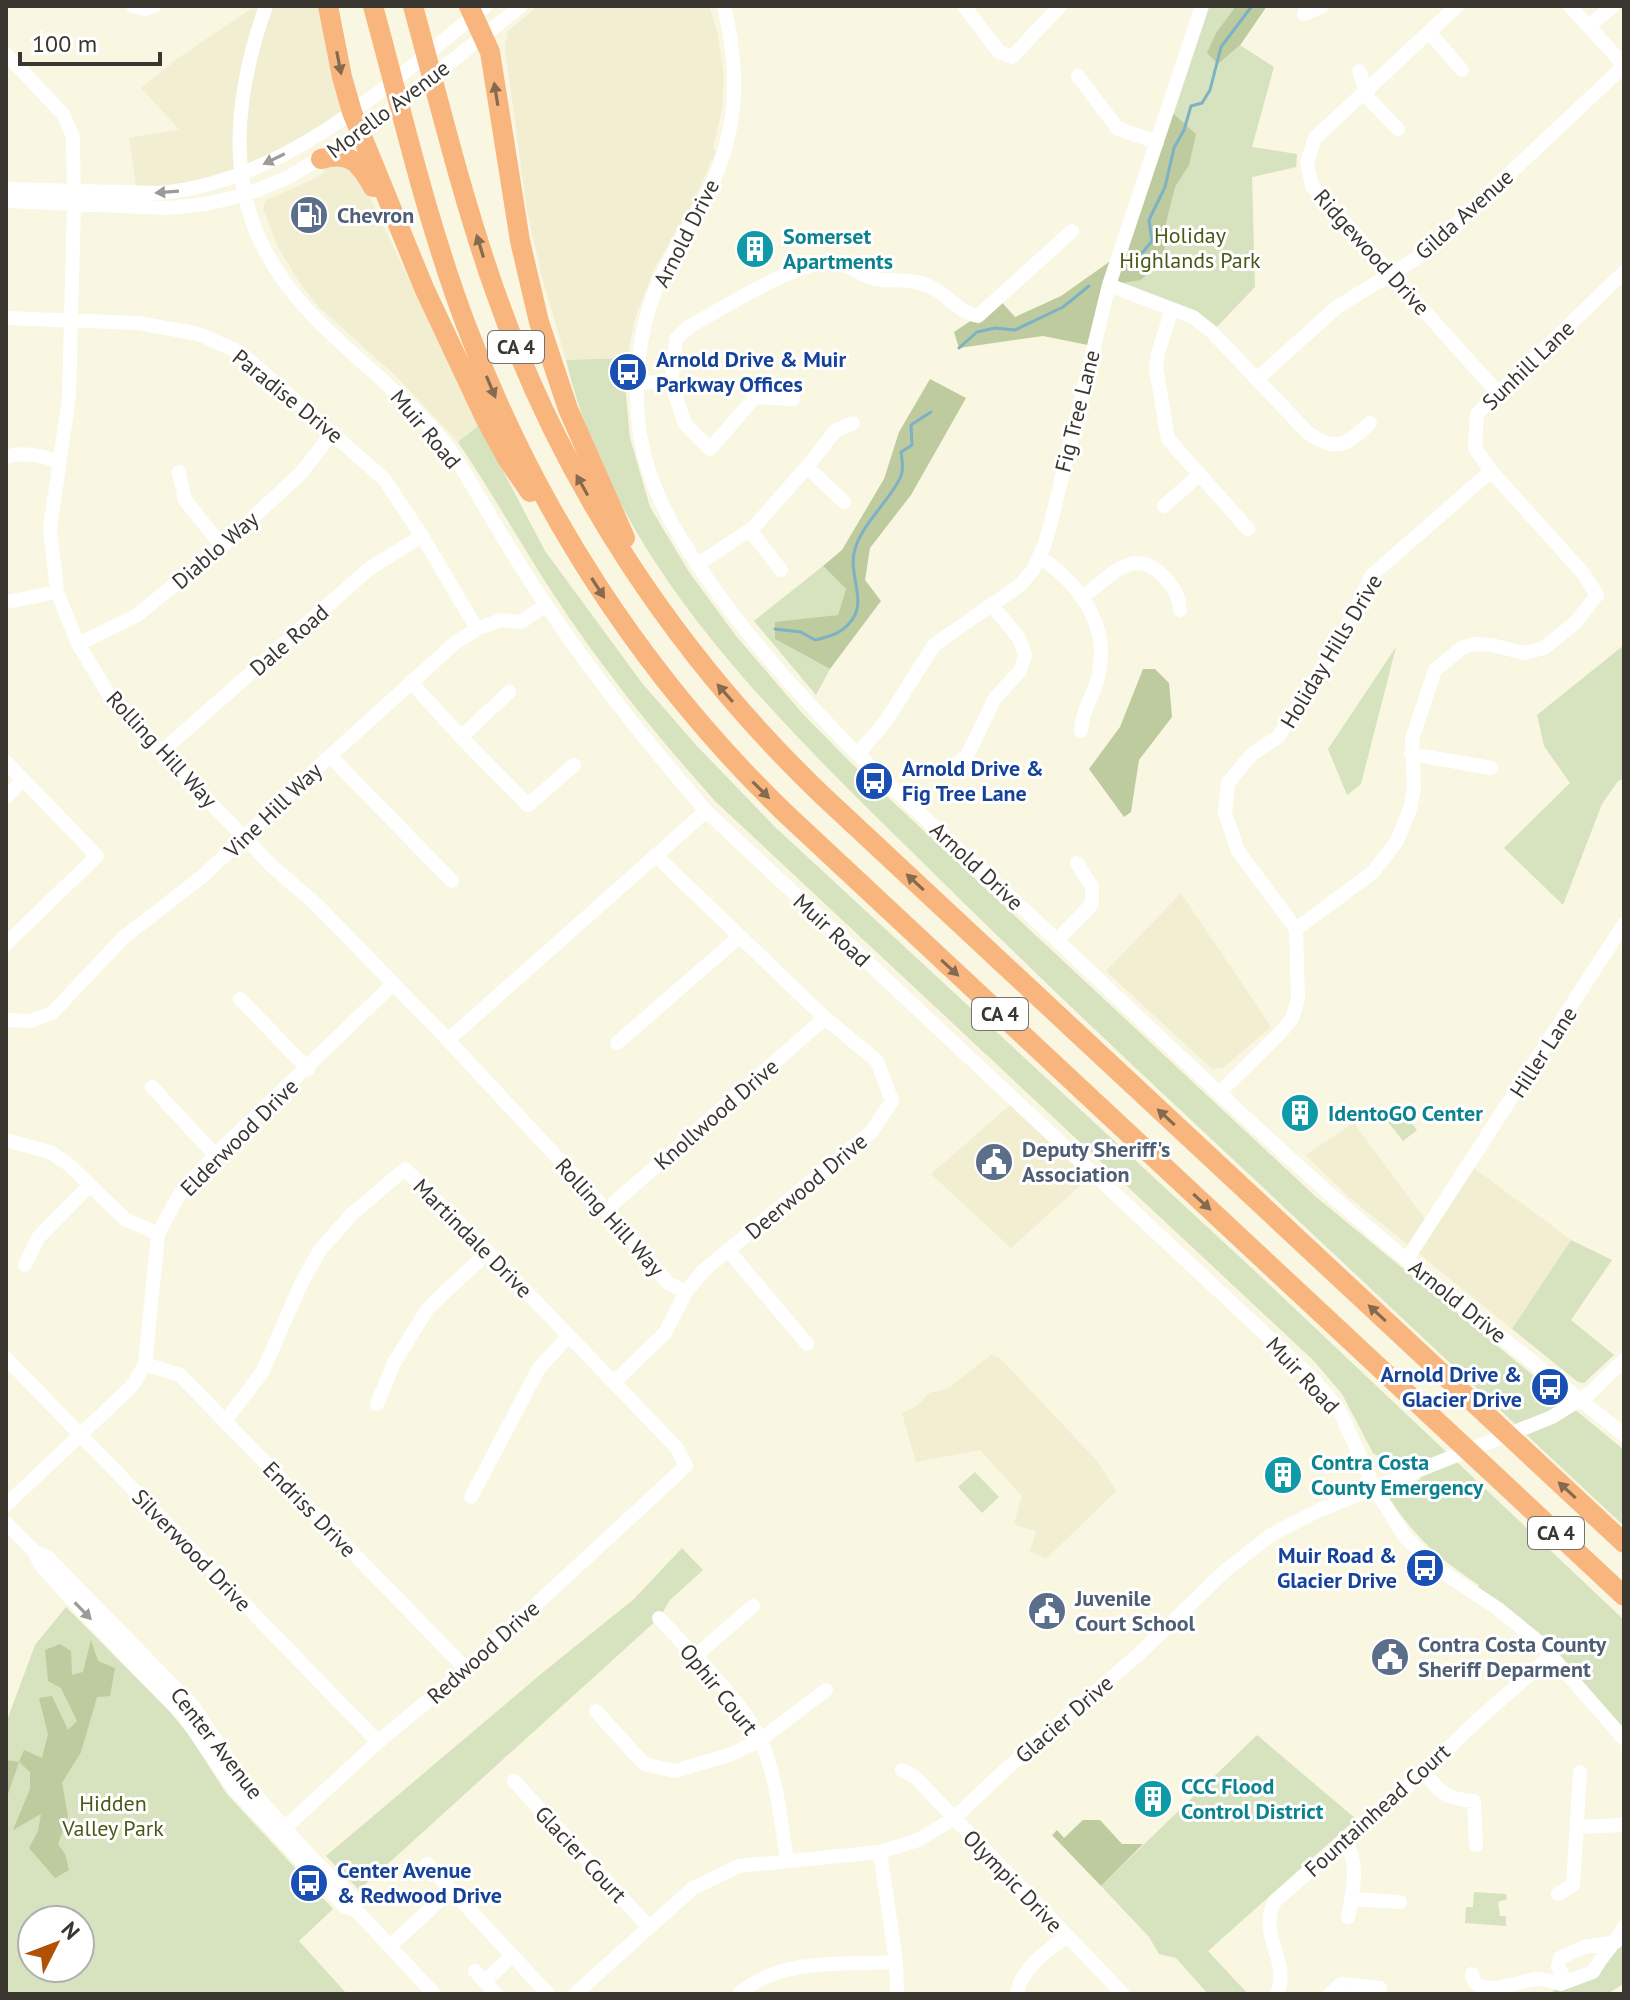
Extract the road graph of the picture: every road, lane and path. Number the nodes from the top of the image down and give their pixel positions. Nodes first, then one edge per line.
1 (133, 6) edge
2 (154, 6) edge
3 (266, 6) edge
4 (328, 6) edge
5 (373, 6) edge
6 (413, 6) edge
7 (521, 6) edge
8 (724, 6) edge
9 (964, 6) edge
10 (1060, 6) edge
11 (1202, 6) edge
12 (1322, 6) edge
13 (1457, 6) edge
14 (1570, 6) edge
15 (1613, 6) edge
16 (476, 9) edge
17 (1304, 14) dead end
18 (1589, 26) junction
19 (1429, 32) junction
20 (482, 37) junction
21 (6, 54) edge
22 (1624, 66) edge
23 (1462, 70) dead end
24 (1359, 71) dead end
25 (1078, 76) dead end
26 (1366, 90) junction
27 (352, 112) junction
28 (1398, 129) dead end
29 (360, 134) junction
30 (1157, 142) junction
31 (321, 159) junction
32 (243, 175) junction
33 (6, 189) edge
34 (245, 195) junction
35 (74, 196) junction
36 (6, 201) edge
37 (394, 216) junction
38 (1072, 231) dead end
39 (1624, 272) edge
40 (1391, 275) junction
41 (1109, 285) junction
42 (1172, 309) junction
43 (6, 318) edge
44 (71, 320) junction
45 (1258, 378) junction
46 (637, 382) junction
47 (671, 383) junction
48 (1498, 393) junction
49 (793, 399) dead end
50 (853, 423) dead end
51 (1370, 423) dead end
52 (333, 432) junction
53 (6, 457) edge
54 (58, 461) junction
55 (807, 467) junction
56 (1491, 471) junction
57 (179, 472) dead end
58 (1200, 474) junction
59 (844, 502) dead end
60 (1164, 506) dead end
61 (557, 521) junction
62 (1248, 529) dead end
63 (750, 530) junction
64 (422, 536) junction
65 (222, 546) junction
66 (1039, 557) junction
67 (697, 565) junction
68 (781, 570) dead end
69 (637, 576) junction
70 (57, 592) junction
71 (1084, 596) junction
72 (12, 601) dead end
73 (546, 605) junction
74 (992, 605) junction
75 (1180, 610) dead end
76 (477, 629) junction
77 (78, 644) junction
78 (411, 682) junction
79 (509, 692) dead end
80 (1081, 731) dead end
81 (461, 737) junction
82 (161, 752) junction
83 (858, 754) junction
84 (1411, 754) junction
85 (330, 756) junction
86 (6, 762) edge
87 (574, 765) dead end
88 (952, 767) dead end
89 (1491, 768) dead end
90 (23, 780) junction
91 (6, 797) edge
92 (706, 811) junction
93 (246, 837) junction
94 (655, 855) junction
95 (1077, 863) dead end
96 (452, 881) dead end
97 (1624, 924) edge
98 (1296, 929) junction
99 (739, 937) junction
100 (1057, 940) junction
101 (6, 944) edge
102 (393, 984) junction
103 (240, 999) dead end
104 (825, 1018) junction
105 (6, 1020) edge
106 (448, 1040) junction
107 (617, 1043) dead end
108 (308, 1069) junction
109 (152, 1087) dead end
110 (1220, 1092) junction
111 (6, 1140) edge
112 (215, 1155) junction
113 (89, 1186) junction
114 (606, 1210) junction
115 (158, 1234) junction
116 (728, 1250) junction
117 (488, 1252) junction
118 (1407, 1259) junction
119 (25, 1265) dead end
120 (686, 1292) junction
121 (569, 1336) junction
122 (807, 1344) dead end
123 (6, 1358) edge
124 (1624, 1360) edge
125 (145, 1364) junction
126 (614, 1382) junction
127 (1581, 1400) junction
128 (377, 1404) dead end
129 (226, 1420) junction
130 (80, 1434) junction
131 (1624, 1435) edge
132 (686, 1466) joint
133 (1375, 1489) junction
134 (471, 1497) dead end
135 (6, 1505) edge
136 (6, 1523) edge
137 (1624, 1543) edge
138 (1624, 1596) edge
139 (753, 1606) dead end
140 (659, 1618) dead end
141 (1552, 1655) junction
142 (694, 1657) junction
143 (466, 1669) junction
144 (826, 1690) dead end
145 (596, 1711) dead end
146 (1624, 1739) edge
147 (760, 1740) junction
148 (378, 1742) junction
149 (902, 1770) dead end
150 (1423, 1771) junction
151 (1580, 1772) dead end
152 (514, 1781) dead end
153 (953, 1819) junction
154 (1624, 1825) edge
155 (1578, 1827) junction
156 (281, 1831) junction
157 (1345, 1840) junction
158 (1476, 1845) dead end
159 (880, 1852) junction
160 (787, 1861) junction
161 (427, 1864) dead end
162 (451, 1890) junction
163 (1558, 1894) dead end
164 (1351, 1899) junction
165 (1400, 1902) dead end
166 (1348, 1917) dead end
167 (648, 1926) junction
168 (1624, 1927) edge
169 (1067, 1936) junction
170 (1616, 1942) junction
171 (390, 1946) junction
172 (512, 1956) junction
173 (896, 1962) junction
174 (1472, 1974) dead end
175 (1559, 1987) edge
176 (1380, 1988) dead end
177 (434, 1994) edge
178 (496, 1994) edge
179 (548, 1994) edge
180 (575, 1994) edge
181 (739, 1994) edge
182 (897, 1994) edge
183 (1017, 1994) edge
184 (1123, 1994) edge
185 (1277, 1994) edge
186 (1330, 1994) edge

1 - 2 street
3 - 32 street, Muir Road
4 -> 27 highway
5 -> 61 highway, CA 4
69 -> 6 highway, CA 4
7 - 20 street, Morello Avenue
8 - 46 street, Arnold Drive
9 - 10 street
11 - 30 street, Fig Tree Lane
12 - 17 street
13 - 19 street, Ridgewood Drive
14 - 18 street
15 - 18 street
16 - 20 highway
16 - 27 street, Morello Avenue
18 - 22 street
19 - 23 street
19 - 26 street, Ridgewood Drive
20 - 29 street, Morello Avenue
69 -> 20 highway
21 - 35 street, Rolling Hill Way
22 - 40 street, Gilda Avenue
24 - 26 street
25 - 30 street
26 - 28 street
26 - 40 street, Ridgewood Drive
27 - 29 highway
27 -> 32 street, Morello Avenue
29 - 31 street, Morello Avenue
29 - 37 highway
30 - 41 street, Fig Tree Lane
31 - 34 street, Morello Avenue
31 - 37 highway
32 - 34 street, Muir Road
32 -> 35 street, Morello Avenue
33 - 35 street, Morello Avenue
34 - 35 street, Morello Avenue
34 - 73 street, Muir Road
35 - 36 street, Morello Avenue
35 - 44 street, Rolling Hill Way
37 - 61 highway
38 - 47 street
39 - 48 street, Sunhill Lane
40 - 45 street, Gilda Avenue
40 - 48 street, Ridgewood Drive
41 - 42 street
41 - 66 street, Fig Tree Lane
42 - 45 street
42 - 58 street
43 - 44 street, Paradise Drive
44 - 52 street, Paradise Drive
44 - 54 street, Rolling Hill Way
45 - 51 street
46 - 47 street
46 - 67 street, Arnold Drive
47 - 49 street
48 - 56 street, Sunhill Lane
50 - 55 street
52 - 64 street, Paradise Drive
52 - 65 street, Diablo Way
53 - 54 street
54 - 70 street, Rolling Hill Way
55 - 59 street
55 - 63 street
56 - 84 street
56 - 98 street, Holiday Hills Drive
57 - 65 street
58 - 60 street
58 - 62 street
61 -> 138 highway, CA 4
63 - 67 street
63 - 68 street
64 - 76 street, Paradise Drive
64 - 82 street, Dale Road
65 - 77 street, Diablo Way
66 - 71 street
66 - 74 street, Fig Tree Lane
67 - 83 street, Arnold Drive
137 -> 69 highway, CA 4
70 - 72 street
70 - 77 street, Rolling Hill Way
71 - 75 street
71 - 80 street
73 - 76 street, Vine Hill Way
73 - 92 street, Muir Road
74 - 83 street, Fig Tree Lane
74 - 88 street
76 - 78 street, Vine Hill Way
77 - 82 street, Rolling Hill Way
78 - 81 street
78 - 85 street, Vine Hill Way
79 - 81 street
81 - 87 street
82 - 93 street, Rolling Hill Way
83 - 100 street, Arnold Drive
84 - 89 street
84 - 98 street
85 - 93 street, Vine Hill Way
85 - 96 street
86 - 90 street
90 - 91 street
90 - 101 street
92 - 94 street
92 - 133 street, Muir Road
93 - 102 street, Rolling Hill Way
93 - 105 street, Vine Hill Way
94 - 99 street, Deerwood Drive
94 - 106 street
95 - 100 street
97 - 118 street, Hiller Lane
98 - 110 street
99 - 104 street, Deerwood Drive
99 - 107 street
100 - 110 street, Arnold Drive
102 - 106 street, Rolling Hill Way
102 - 108 street, Elderwood Drive
103 - 108 street
104 - 114 street, Knollwood Drive
104 - 116 street, Deerwood Drive
106 - 114 street, Rolling Hill Way
108 - 112 street, Elderwood Drive
109 - 112 street
110 - 118 street, Arnold Drive
111 - 113 street
112 - 115 street, Elderwood Drive
113 - 115 street
113 - 119 street
114 - 120 street, Rolling Hill Way
115 - 125 street, Elderwood Drive
116 - 120 street, Deerwood Drive
116 - 122 street
117 - 121 street, Martindale Drive
117 - 128 street
117 - 129 street, Martindale Drive
118 - 127 street, Arnold Drive
120 - 126 street, Deerwood Drive
121 - 126 street, Martindale Drive
121 - 134 street
123 - 130 street, Silverwood Drive
124 - 127 street, Glacier Drive
125 - 129 street, Endriss Drive
125 - 130 street
126 - 132 street, Martindale Drive
127 - 131 street, Arnold Drive
127 - 133 street, Glacier Drive
129 - 143 street, Endriss Drive
130 - 135 street
130 - 148 street, Silverwood Drive
132 - 143 street, Redwood Drive
133 - 141 street, Muir Road
133 - 153 street, Glacier Drive
136 - 156 street, Center Avenue
139 - 142 street
140 - 142 street, Ophir Court
141 - 146 street, Muir Road
141 - 150 street, Fountainhead Court
142 - 147 street, Ophir Court
143 - 148 street, Redwood Drive
144 - 147 street
145 - 147 street
147 - 160 street, Ophir Court
148 - 156 street, Redwood Drive
149 - 153 street, Olympic Drive
150 - 157 street, Fountainhead Court
150 - 158 street
151 - 155 street
152 - 167 street, Glacier Court
153 - 159 street, Glacier Drive
153 - 169 street, Olympic Drive
154 - 155 street
155 - 163 street
156 - 171 street, Center Avenue
157 - 164 street
157 - 185 street, Fountainhead Court
159 - 160 street, Glacier Drive
159 - 173 street
160 - 167 street, Glacier Drive
161 - 162 street
162 - 171 street
162 - 172 street
164 - 165 street
164 - 166 street
167 - 180 street, Glacier Drive
168 - 170 street
169 - 183 street
169 - 184 street, Olympic Drive
170 - 175 street
170 - 175 street
171 - 177 street, Center Avenue
172 - 178 street
172 - 179 street
173 - 181 street
173 - 182 street
174 - 175 street
176 - 186 street

